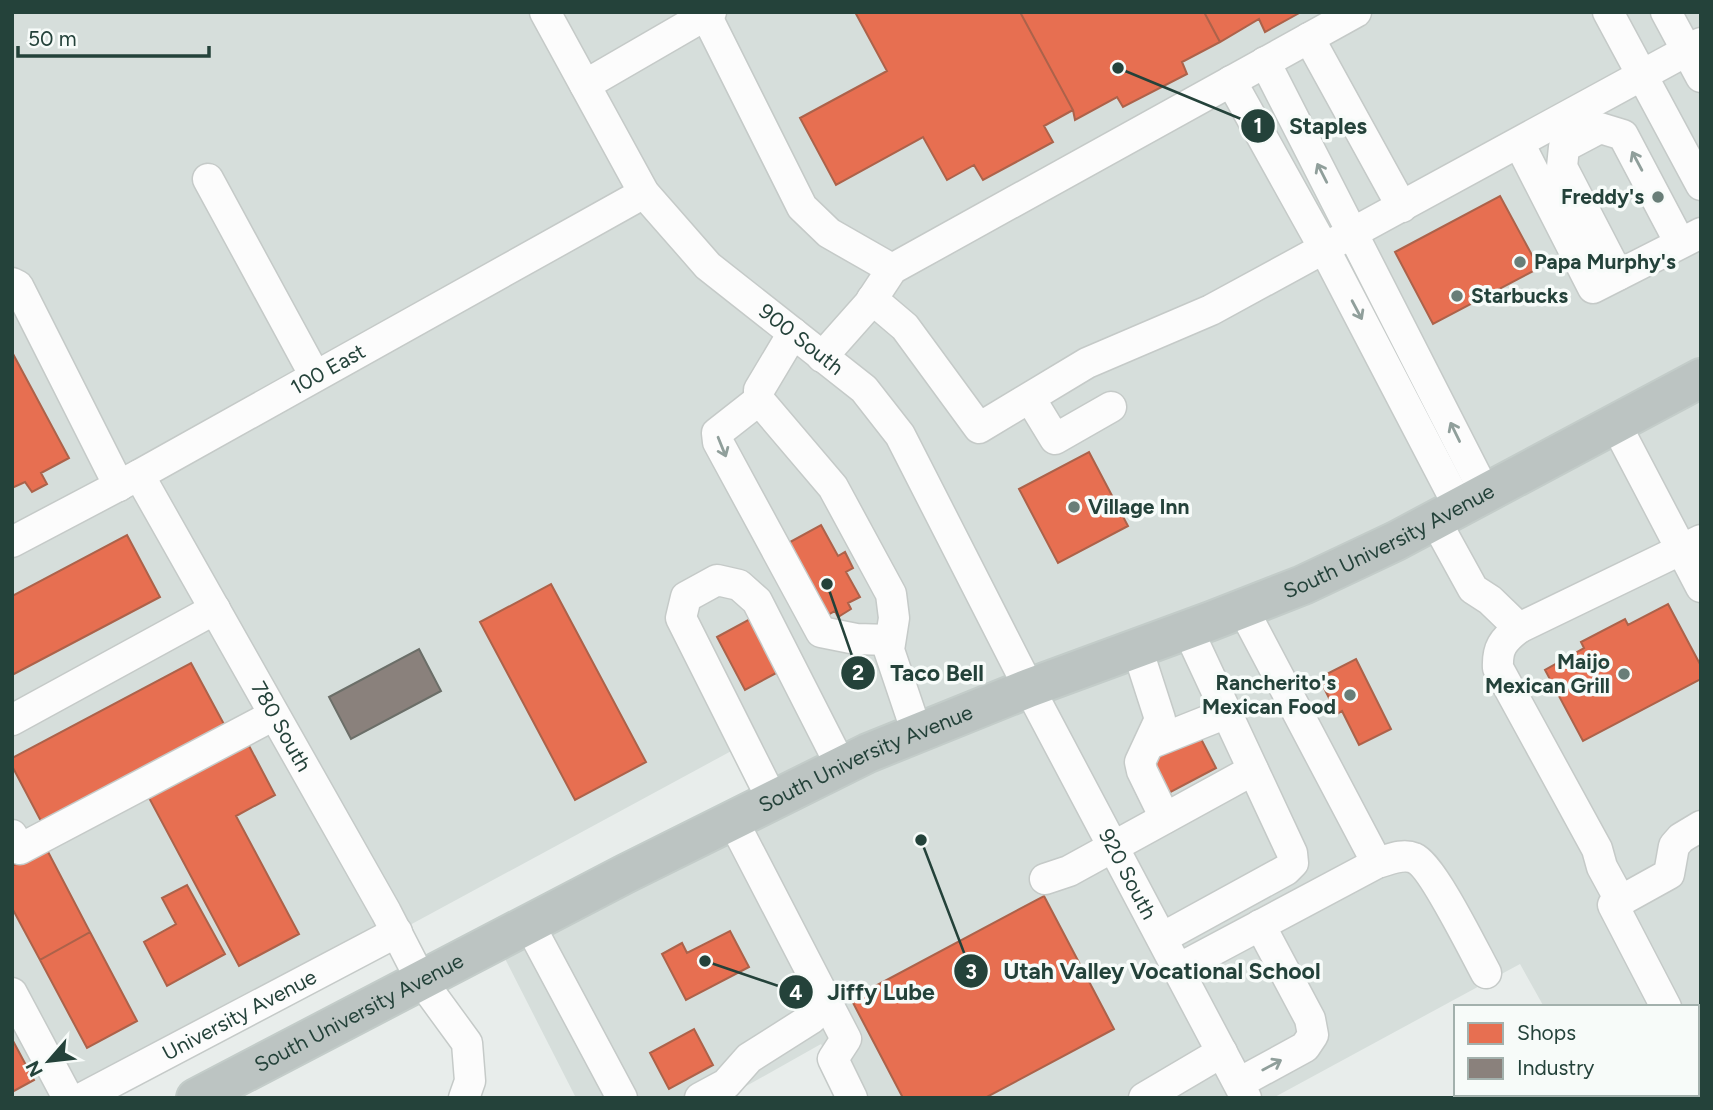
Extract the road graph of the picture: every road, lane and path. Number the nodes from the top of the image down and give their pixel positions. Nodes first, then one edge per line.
1 (545, 12) edge
2 (1356, 12) edge
3 (1608, 12) edge
4 (1666, 12) edge
5 (708, 14) edge
6 (1309, 38) junction
7 (1694, 47) edge
8 (1265, 62) junction
9 (1642, 75) junction
10 (1701, 77) edge
11 (1231, 81) junction
12 (585, 85) junction
13 (1519, 143) junction
14 (208, 179) dead end
15 (1701, 185) edge
16 (644, 193) junction
17 (1402, 207) junction
18 (1352, 234) junction
19 (1690, 238) edge
20 (1325, 250) junction
21 (892, 269) junction
22 (1618, 275) junction
23 (12, 283) edge
24 (872, 299) junction
25 (793, 334) junction
26 (822, 357) junction
27 (1425, 374) junction
28 (315, 376) junction
29 (1701, 378) edge
30 (1398, 389) junction
31 (1030, 398) junction
32 (759, 400) junction
33 (1111, 407) dead end
34 (1615, 423) junction
35 (129, 480) junction
36 (1460, 507) junction
37 (12, 542) edge
38 (1691, 545) edge
39 (1701, 587) edge
40 (215, 609) junction
41 (1243, 609) junction
42 (1519, 628) junction
43 (1188, 630) junction
44 (890, 640) junction
45 (1136, 648) junction
46 (1029, 688) junction
47 (1227, 712) junction
48 (275, 715) junction
49 (12, 720) edge
50 (917, 733) junction
51 (1149, 744) junction
52 (841, 766) junction
53 (1253, 770) junction
54 (773, 801) junction
55 (1165, 818) junction
56 (733, 821) junction
57 (1701, 826) edge
58 (15, 846) edge
59 (1113, 846) junction
60 (1377, 863) junction
61 (1045, 879) dead end
62 (1620, 902) junction
63 (529, 924) junction
64 (1252, 929) junction
65 (397, 932) junction
66 (1162, 938) junction
67 (1178, 968) junction
68 (1486, 973) dead end
69 (421, 980) junction
70 (12, 993) edge
71 (823, 999) junction
72 (1666, 1005) edge
73 (1222, 1052) junction
74 (1242, 1090) edge
75 (68, 1098) edge
76 (82, 1098) edge
77 (196, 1098) edge
78 (464, 1098) edge
79 (622, 1098) edge
80 (700, 1098) edge
81 (852, 1098) edge
82 (1144, 1098) edge

1 - 12 street, 900 South
2 - 6 street
3 - 9 street
4 - 7 street
5 - 12 street
5 - 21 street
6 - 8 street
6 - 17 street
7 - 9 street
7 - 10 street
8 - 11 street
18 -> 8 street
9 - 13 street
9 - 15 street
11 - 20 street
11 - 21 street
12 - 16 street, 900 South
13 - 17 street
13 - 22 street
14 - 28 street
16 - 25 street, 900 South
16 - 28 street, 100 East
17 - 18 street
18 - 20 street
18 - 27 street
19 - 22 street
19 -> 22 street
20 -> 30 street
20 - 31 street
21 - 24 street
23 - 35 street, 780 South
24 - 26 street
24 - 31 street
25 - 26 street, 900 South
25 - 32 street
26 - 46 street, 900 South
27 - 30 street
36 -> 27 street
28 - 35 street, 100 East
29 - 34 highway, South University Avenue
30 - 36 street
31 - 33 street
32 - 44 street
32 -> 44 street
34 - 36 highway, South University Avenue
34 - 38 street
35 - 37 street, 100 East
35 - 40 street, 780 South
36 - 41 highway, South University Avenue
36 - 42 street
38 - 39 street
38 - 42 street
40 - 48 street, 780 South
40 - 49 street
41 - 43 highway, South University Avenue
41 - 60 street
42 - 62 street
43 - 45 highway, South University Avenue
43 - 47 street
44 - 50 street
45 - 46 highway, South University Avenue
45 - 51 street
46 - 50 highway, South University Avenue
46 - 59 street, 920 South
47 - 51 street
47 - 53 street
48 - 58 street
48 - 65 street, 780 South
50 - 52 highway, South University Avenue
51 - 55 street
52 - 54 highway, South University Avenue
52 - 54 street
53 - 55 street
53 - 66 street
54 - 56 highway, South University Avenue
55 - 59 street
56 - 63 highway, South University Avenue
56 - 71 street
57 - 62 street
59 - 61 street
59 - 66 street, 920 South
60 - 64 street
60 - 68 street
62 - 72 street
63 - 69 highway, South University Avenue
63 - 79 street
64 - 67 street
74 -> 64 street
65 - 69 street, 780 South
65 - 76 street, University Avenue
66 - 67 street, 920 South
67 - 73 street, 920 South
69 - 77 highway, South University Avenue
69 - 78 street
70 - 75 street
71 - 80 street
71 - 81 street
73 - 74 street, 920 South
73 - 82 street

